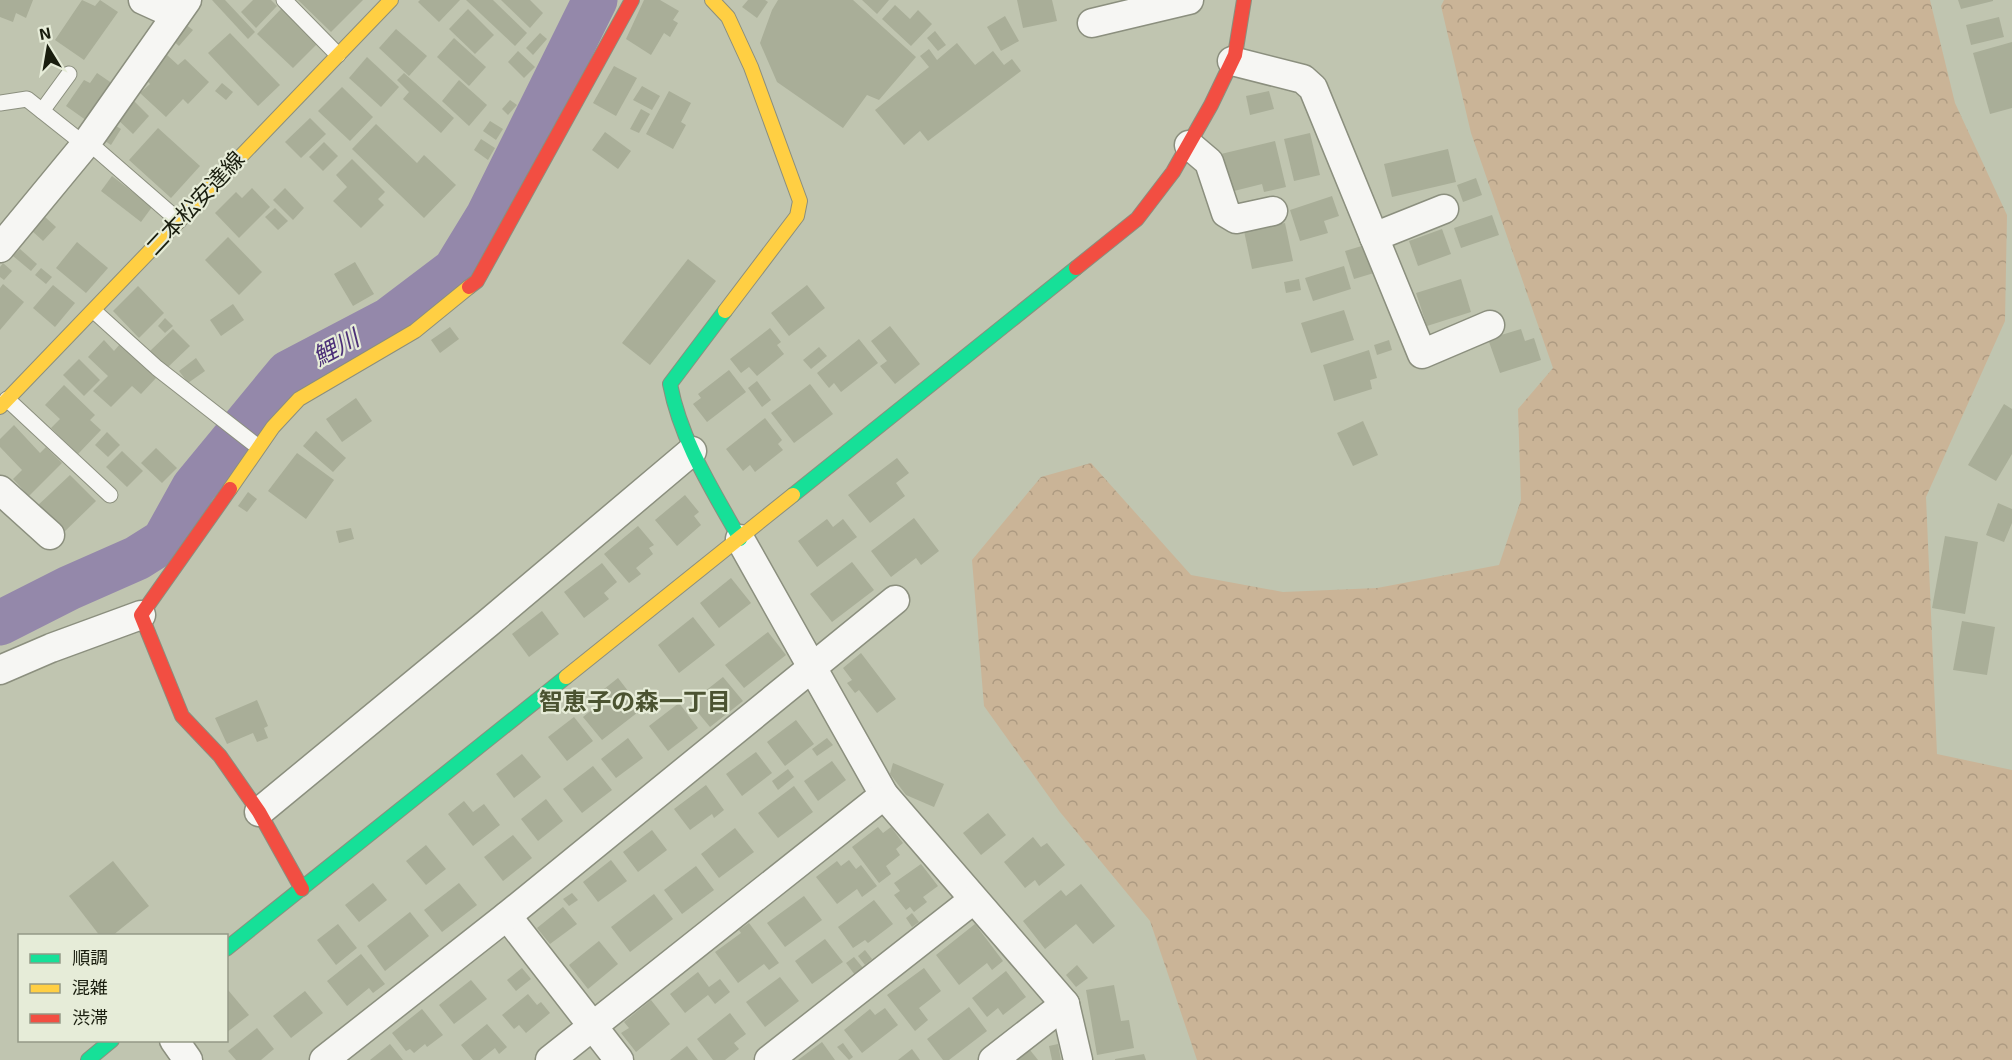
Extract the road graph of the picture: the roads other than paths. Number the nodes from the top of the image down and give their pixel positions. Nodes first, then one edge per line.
1 (143, 0) edge
2 (284, 0) edge
3 (391, 0) edge
4 (632, 0) edge
5 (712, 0) edge
6 (1189, 0) edge
7 (1243, 0) edge
8 (181, 7) edge
9 (1092, 23) dead end
10 (338, 55) junction
11 (1232, 61) junction
12 (69, 74) dead end
13 (0, 103) edge
14 (42, 111) junction
15 (86, 143) junction
16 (1189, 145) junction
17 (1444, 209) dead end
18 (1273, 211) dead end
19 (179, 221) junction
20 (1374, 237) junction
21 (0, 248) edge
22 (94, 311) junction
23 (1490, 325) dead end
24 (4, 403) edge
25 (256, 446) junction
26 (692, 451) junction
27 (0, 490) edge
28 (110, 495) dead end
29 (50, 535) dead end
30 (740, 539) junction
31 (894, 600) dead end
32 (141, 615) junction
33 (813, 664) junction
34 (0, 670) edge
35 (884, 795) junction
36 (259, 812) junction
37 (302, 889) junction
38 (973, 900) junction
39 (507, 916) junction
40 (228, 947) edge
41 (1065, 1004) junction
42 (591, 1027) junction
43 (111, 1042) edge
44 (175, 1042) edge
45 (88, 1060) edge
46 (188, 1060) edge
47 (324, 1060) edge
48 (550, 1060) edge
49 (619, 1060) edge
50 (769, 1060) edge
51 (993, 1060) edge
52 (1078, 1060) edge

1 - 8 street
2 - 10 lane
3 - 10 street, 二本松安達線
4 - 25 street
5 - 26 street
6 - 9 street
7 - 11 street
8 - 15 street
10 - 19 street, 二本松安達線
11 - 16 street
11 - 20 street
12 - 14 lane
13 - 14 lane
14 - 15 lane
15 - 19 lane
15 - 21 street
16 - 18 street
16 - 30 street
17 - 20 street
19 - 22 street, 二本松安達線
20 - 23 street
22 - 24 street, 二本松安達線
22 - 25 lane
24 - 28 lane
25 - 32 street
26 - 30 street
26 - 36 street
27 - 29 street
30 - 33 street
30 - 37 street
31 - 33 street
32 - 34 street
32 - 36 street
33 - 35 street
33 - 39 street
35 - 38 street
35 - 42 street
36 - 37 street
37 - 40 street
38 - 41 street
38 - 50 street
39 - 42 street
39 - 47 street
41 - 51 street
41 - 52 street
42 - 48 street
42 - 49 street
43 - 45 street
44 - 46 street

